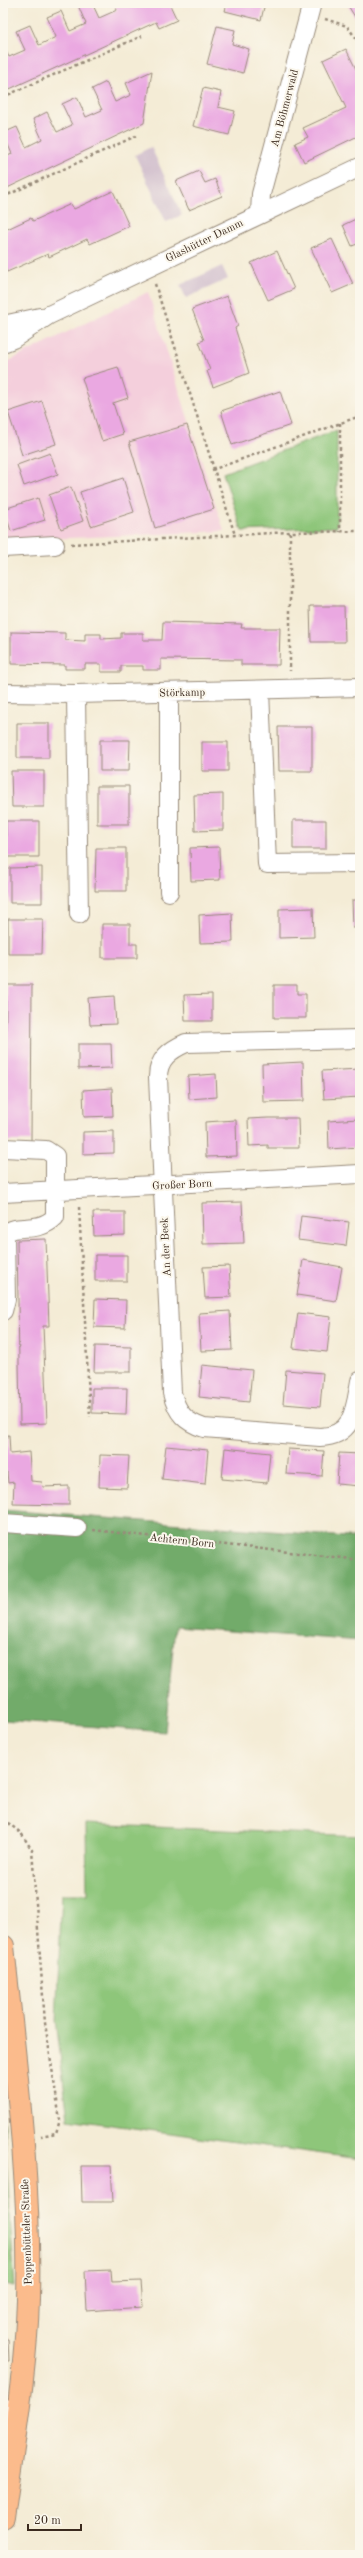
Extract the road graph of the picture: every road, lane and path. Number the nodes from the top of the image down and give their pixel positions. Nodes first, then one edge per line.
1 (311, 9) edge
2 (142, 36) dead end
3 (360, 44) edge
4 (3, 97) edge
5 (136, 136) dead end
6 (360, 167) edge
7 (3, 197) edge
8 (260, 213) junction
9 (149, 266) junction
10 (49, 315) junction
11 (3, 325) edge
12 (3, 343) edge
13 (360, 416) edge
14 (340, 423) junction
15 (212, 470) junction
16 (360, 531) edge
17 (290, 532) junction
18 (340, 532) junction
19 (235, 535) junction
20 (56, 544) joint
21 (3, 548) edge
22 (360, 687) edge
23 (260, 690) junction
24 (290, 690) junction
25 (168, 692) junction
26 (3, 693) edge
27 (76, 694) junction
28 (360, 863) edge
29 (169, 892) dead end
30 (78, 914) dead end
31 (360, 1040) edge
32 (3, 1148) edge
33 (360, 1174) edge
34 (162, 1185) junction
35 (3, 1193) edge
36 (55, 1199) junction
37 (3, 1312) edge
38 (360, 1381) edge
39 (90, 1416) dead end
40 (3, 1523) edge
41 (77, 1528) joint
42 (360, 1560) edge
43 (3, 1819) edge
44 (3, 1946) edge
45 (23, 2137) junction
46 (10, 2411) edge
47 (3, 2518) edge

1 - 3 path
1 - 8 street, Am Böhmerwald
2 - 4 path
5 - 7 path
6 - 8 street, Glashütter Damm
8 - 9 street, Glashütter Damm
9 - 10 street, Glashütter Damm
9 - 15 path
10 - 11 street, Glashütter Damm
10 - 12 street, Glashütter Damm
13 - 14 path
14 - 15 path
14 - 18 path
15 - 19 path
16 - 18 path
17 - 18 path
17 - 19 path
17 - 24 path
19 - 20 path
20 - 21 street
22 - 24 street, Störkamp
23 - 24 street, Störkamp
23 - 25 street, Störkamp
23 - 28 street
25 - 27 street, Störkamp
25 - 29 street
26 - 27 street, Störkamp
27 - 30 street
31 - 34 street, An der Beek
32 - 36 street
33 - 34 street, Großer Born
34 - 36 street, Großer Born
34 - 38 street, An der Beek
35 - 36 street, Großer Born
36 - 37 street
36 - 39 path
40 - 41 street
41 - 42 path, Achtern Born
43 - 45 path
44 - 45 main road, Poppenbütteler Straße
45 - 46 main road, Poppenbütteler Straße
46 - 47 main road, Poppenbütteler Straße

